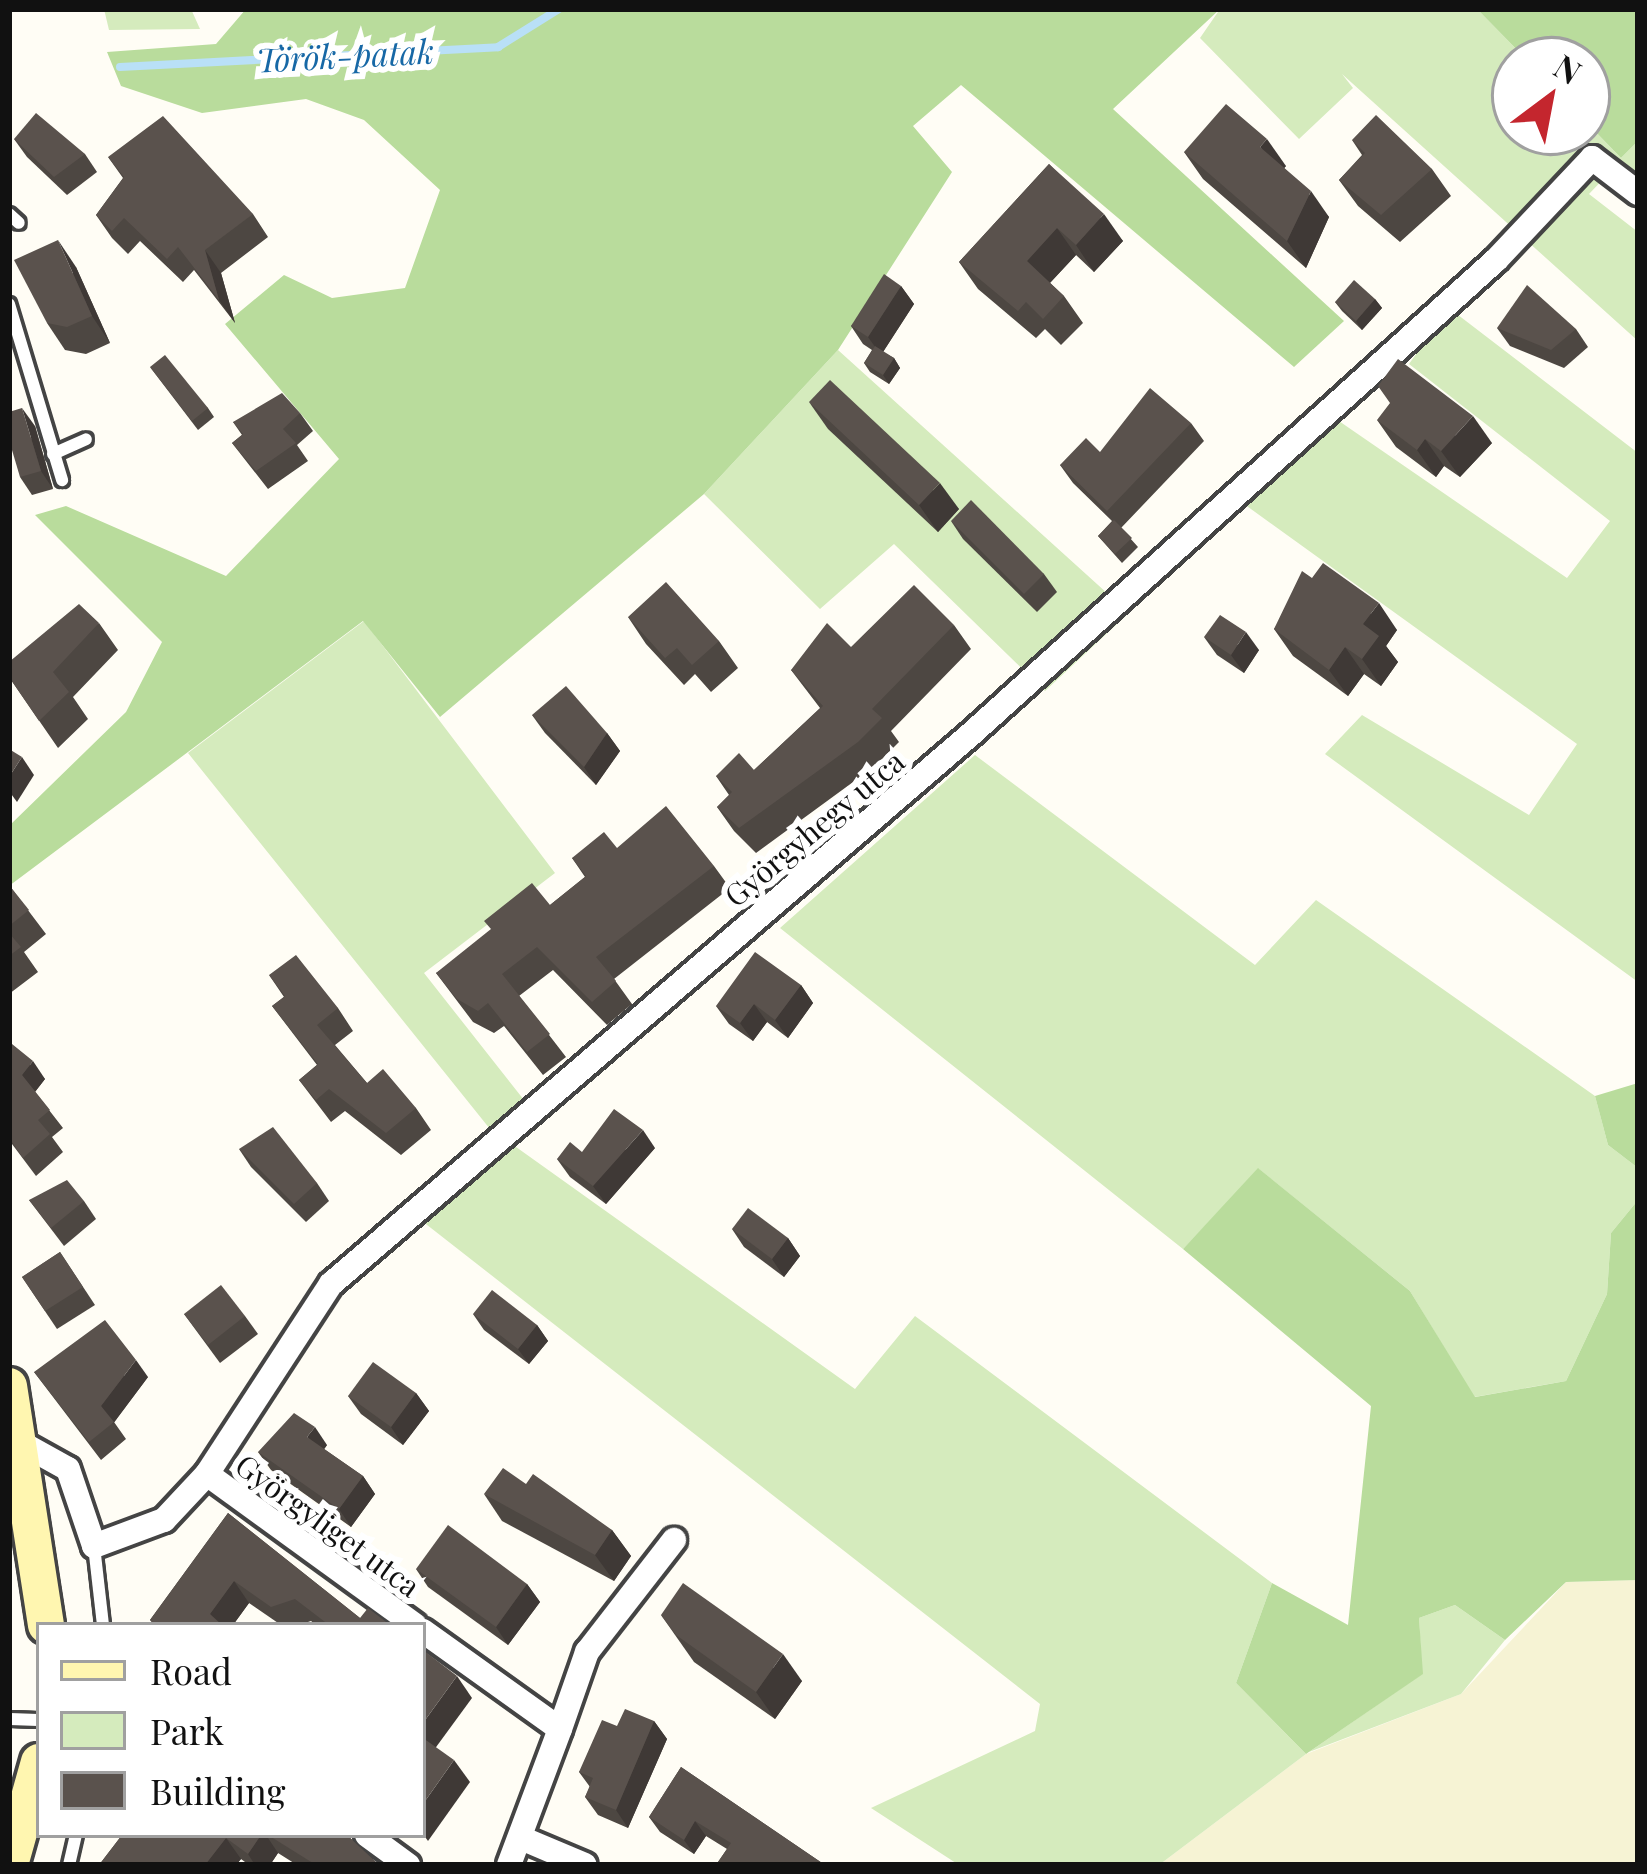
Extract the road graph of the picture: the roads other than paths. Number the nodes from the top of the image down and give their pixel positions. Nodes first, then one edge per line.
1 (1638, 193) edge
2 (9, 304) edge
3 (86, 439) dead end
4 (53, 454) junction
5 (62, 479) dead end
6 (9, 1386) edge
7 (23, 1444) junction
8 (207, 1474) junction
9 (674, 1540) dead end
10 (94, 1546) junction
11 (46, 1622) edge
12 (103, 1622) edge
13 (411, 1622) edge
14 (426, 1633) edge
15 (560, 1729) junction
16 (36, 1773) edge
17 (371, 1838) edge
18 (520, 1838) junction
19 (10, 1865) edge
20 (408, 1865) edge
21 (508, 1865) edge
22 (585, 1865) edge

1 - 8 street, Györgyhegy utca
2 - 4 lane
3 - 4 lane
4 - 5 lane
6 - 7 main road
7 - 10 street
7 - 11 main road
8 - 10 street, Györgyhegy utca
8 - 13 street, Györgyliget utca
9 - 15 street
10 - 12 lane
14 - 15 street, Györgyliget utca
15 - 18 street
16 - 19 main road
17 - 20 street
18 - 21 street
18 - 22 street

